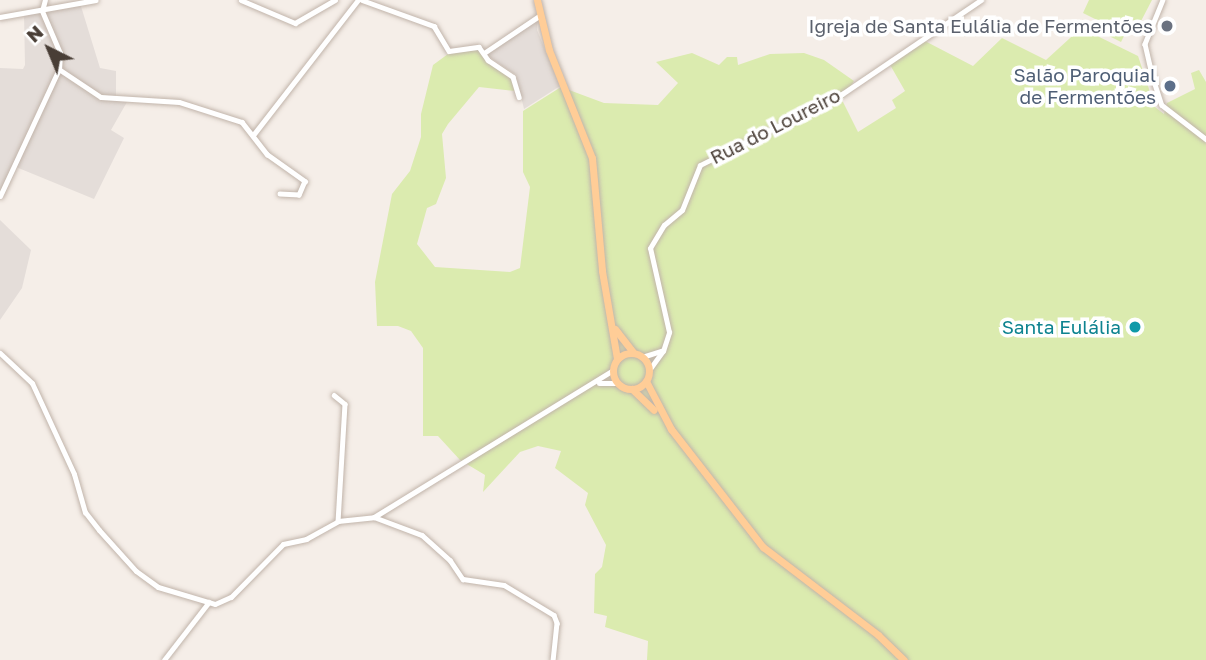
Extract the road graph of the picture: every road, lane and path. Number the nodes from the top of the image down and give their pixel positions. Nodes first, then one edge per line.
1 (45, 0) edge
2 (96, 0) edge
3 (240, 0) edge
4 (335, 0) edge
5 (360, 0) edge
6 (537, 0) edge
7 (981, 0) edge
8 (1163, 0) edge
9 (42, 11) junction
10 (539, 16) junction
11 (0, 17) edge
12 (484, 53) junction
13 (59, 69) junction
14 (519, 97) dead end
15 (254, 134) junction
16 (1206, 139) edge
17 (280, 194) dead end
18 (0, 196) edge
19 (610, 319) junction
20 (666, 346) junction
21 (0, 353) edge
22 (638, 355) junction
23 (617, 359) junction
24 (613, 370) junction
25 (649, 370) junction
26 (646, 381) junction
27 (618, 383) junction
28 (593, 384) junction
29 (632, 389) junction
30 (334, 396) dead end
31 (671, 429) junction
32 (374, 517) junction
33 (338, 521) junction
34 (209, 603) junction
35 (164, 660) edge
36 (553, 660) edge
37 (904, 660) edge

1 - 9 street
2 - 9 street
3 - 4 street
5 - 12 street
5 - 15 street
6 - 10 main road
7 - 20 street, Rua do Loureiro
8 - 16 street
9 - 11 street
9 - 13 street
10 - 12 street
10 - 19 main road
12 - 14 street
13 - 15 street
13 - 18 street
15 - 17 street
19 - 22 main road
19 - 23 main road
20 - 22 street
20 - 25 street
21 - 34 street
22 - 23 main road
22 - 25 main road
23 - 24 main road
24 - 27 main road
24 - 28 street
25 - 26 main road
26 - 29 main road
26 - 31 main road
27 - 28 street
27 - 29 main road
28 - 32 street
29 - 31 main road
30 - 33 street
31 - 37 main road
32 - 33 street
32 - 36 street
33 - 34 street
34 - 35 street

